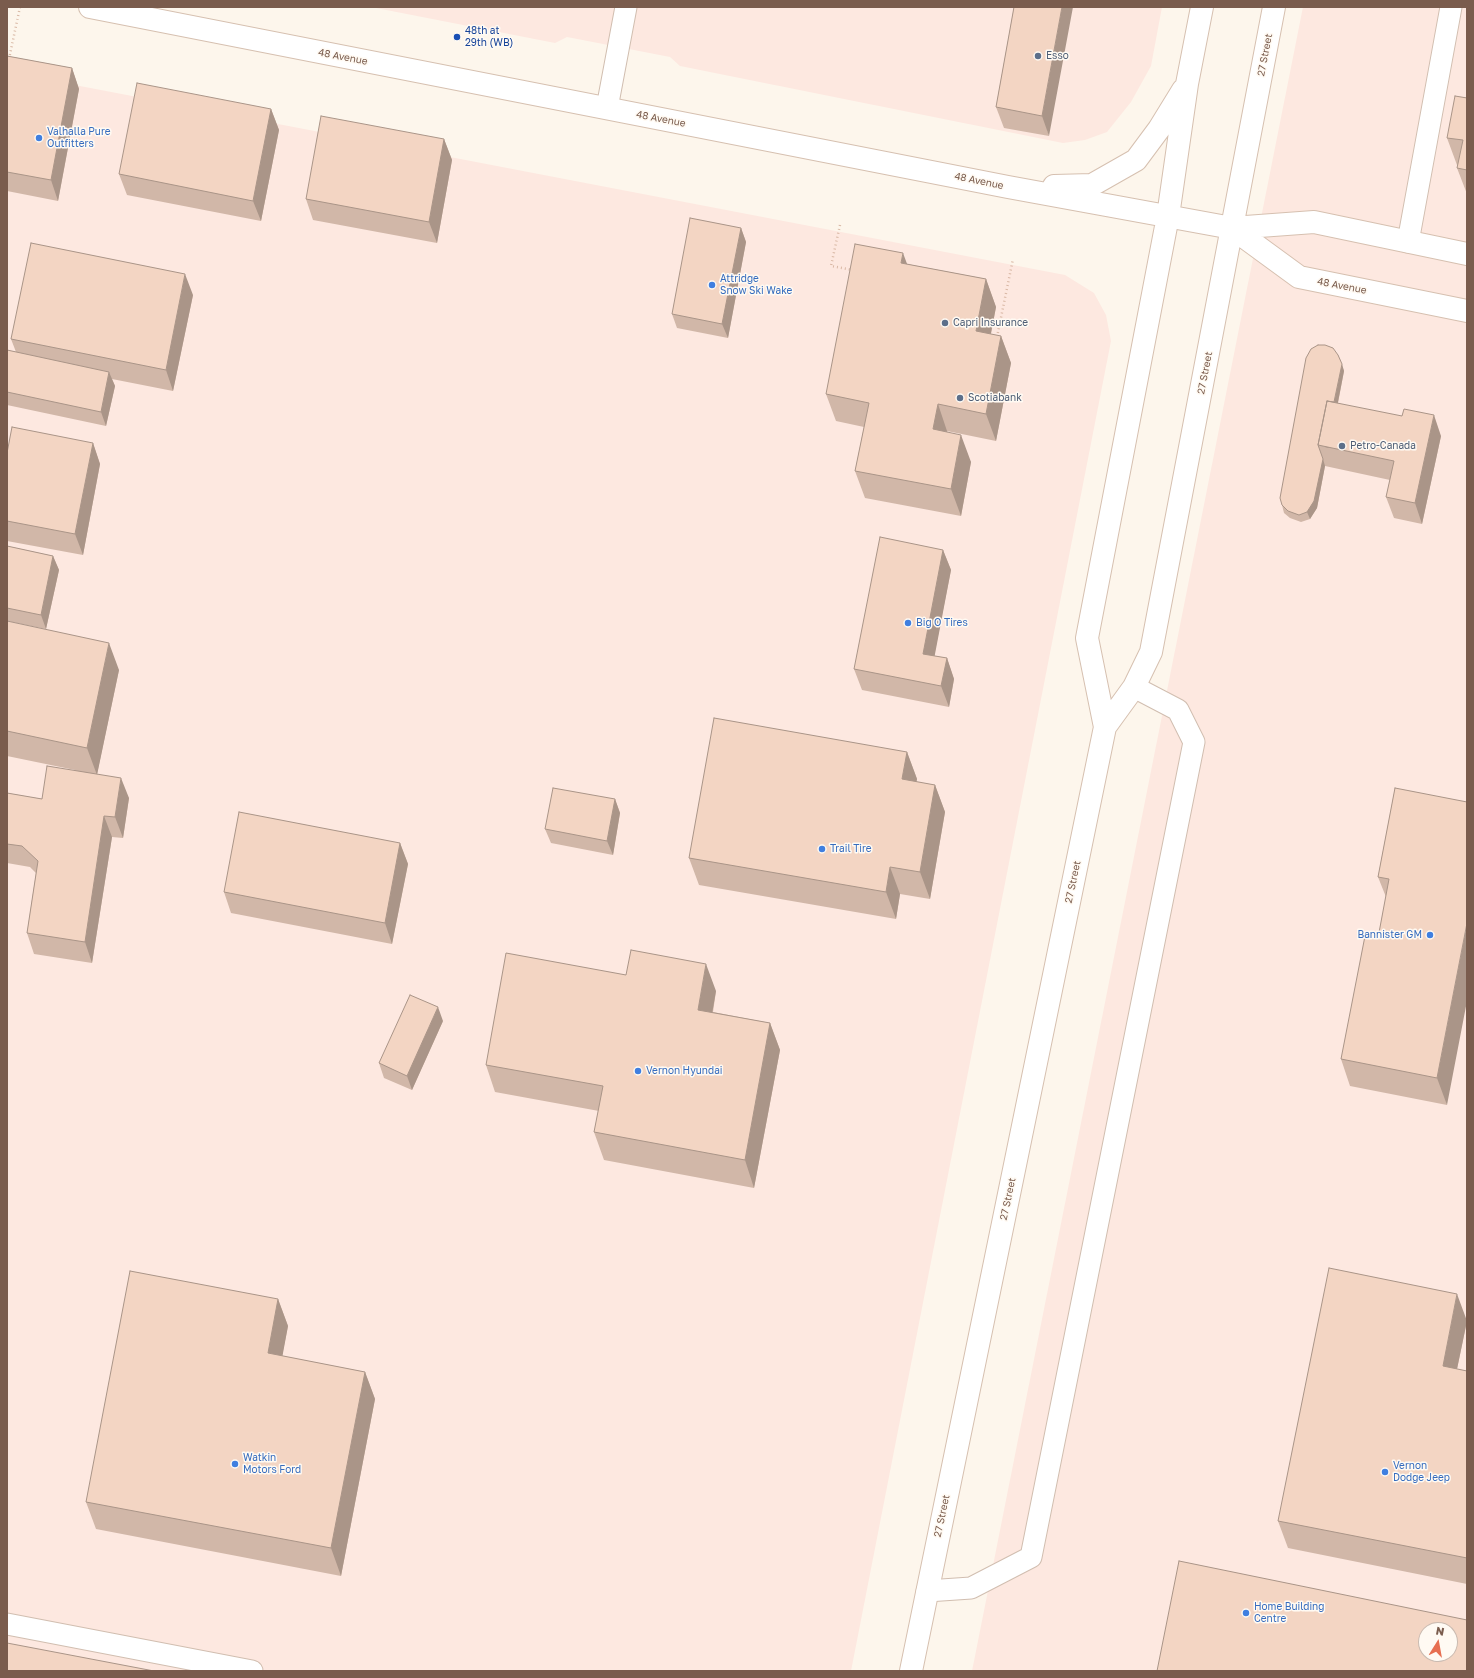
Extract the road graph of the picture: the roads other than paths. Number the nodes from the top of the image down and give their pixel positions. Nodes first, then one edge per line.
1 (90, 7) edge
2 (626, 7) edge
3 (1202, 7) edge
4 (1274, 7) edge
5 (1451, 7) edge
6 (1187, 84) junction
7 (606, 108) junction
8 (1008, 188) junction
9 (1168, 216) junction
10 (1232, 228) junction
11 (1408, 242) junction
12 (1467, 254) edge
13 (1467, 311) edge
14 (1134, 687) junction
15 (1105, 727) junction
16 (927, 1591) junction
17 (7, 1624) edge
18 (252, 1671) edge
19 (911, 1671) edge

1 - 7 main road, 48 Avenue
2 - 7 lane
3 - 6 main road, 27 Street
4 - 10 main road, 27 Street
5 - 11 lane
6 - 8 main road
6 - 9 main road, 27 Street
7 - 8 main road, 48 Avenue
8 - 9 main road, 48 Avenue
9 - 10 main road, 48 Avenue
9 - 15 main road, 27 Street
10 - 11 main road, 48 Avenue
10 - 13 main road, 48 Avenue
10 - 14 main road, 27 Street
11 - 12 main road, 48 Avenue
14 - 15 main road, 27 Street
14 - 16 lane
15 - 16 main road, 27 Street
16 - 19 main road, 27 Street
17 - 18 lane

